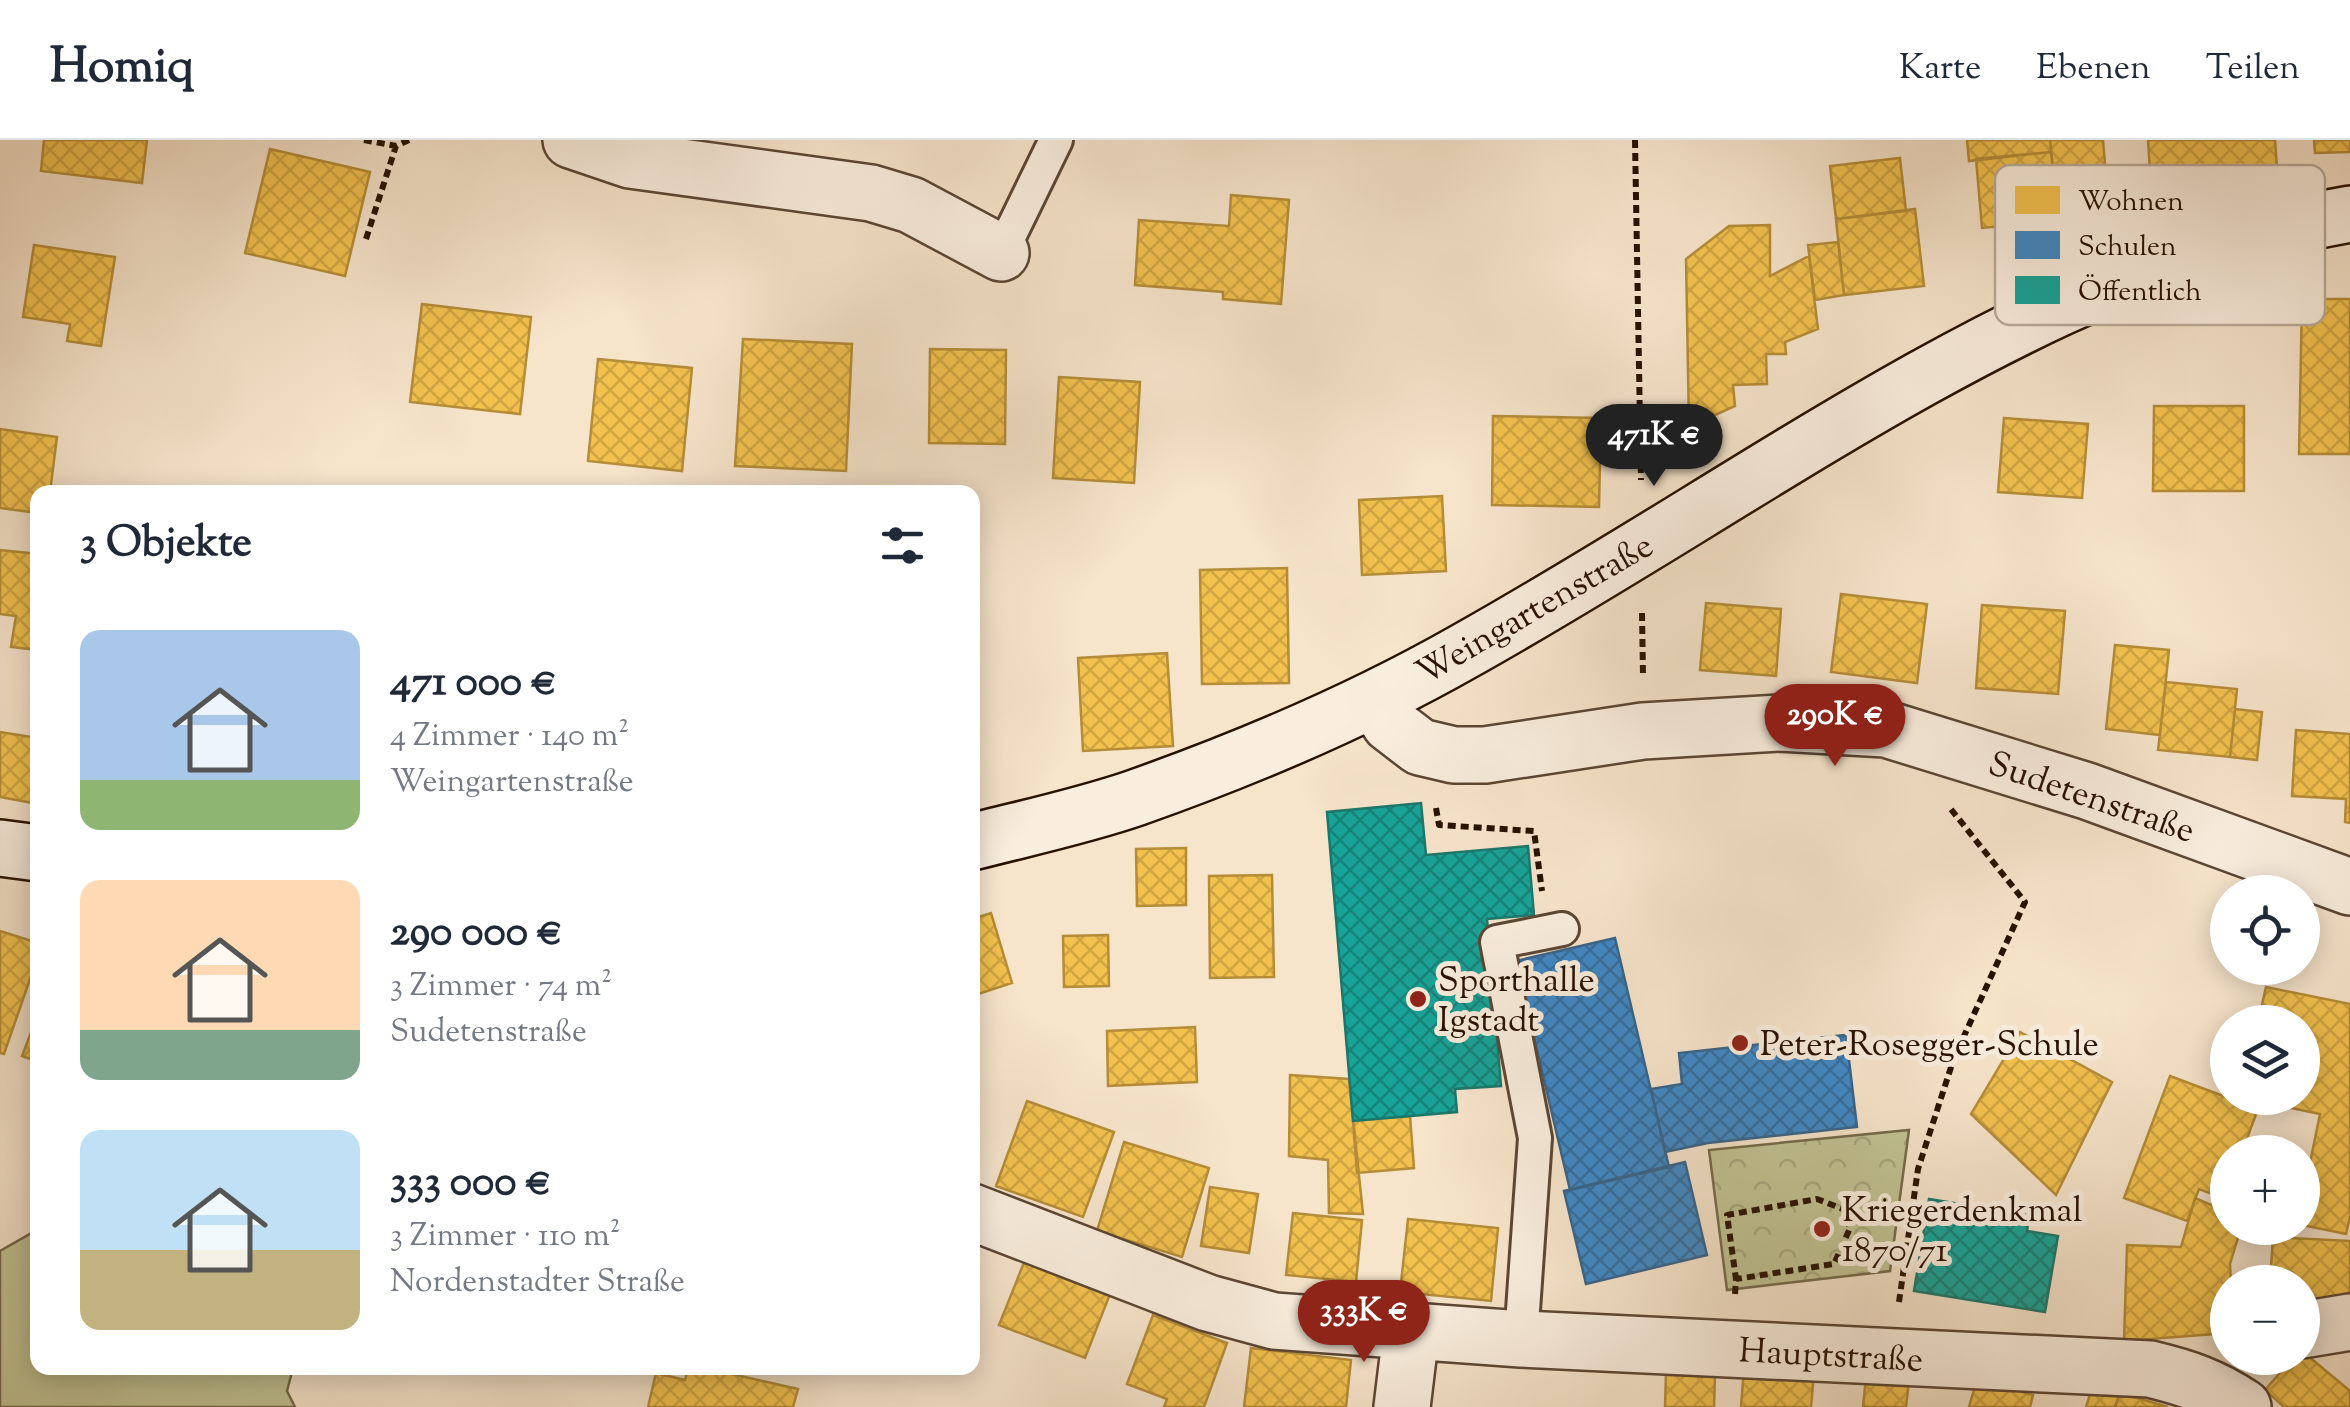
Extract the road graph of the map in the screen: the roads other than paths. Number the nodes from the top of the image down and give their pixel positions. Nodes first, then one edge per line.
1 (571, 140) edge
2 (1056, 140) edge
3 (2350, 214) edge
4 (2325, 219) edge
5 (1001, 253) joint
6 (2024, 325) edge
7 (1374, 700) junction
8 (980, 840) edge
9 (0, 848) edge
10 (30, 852) edge
11 (2350, 887) edge
12 (1555, 930) road end
13 (980, 1215) edge
14 (2350, 1322) edge
15 (2320, 1327) edge
16 (1411, 1333) junction
17 (1520, 1340) junction
18 (2229, 1384) edge
19 (1402, 1407) edge

1 - 5 street
2 - 5 lane
3 - 4 street, Weingartenstraße
6 - 7 street, Weingartenstraße
7 - 8 street, Weingartenstraße
7 - 11 street, Sudetenstraße
9 - 10 street
12 - 17 lane
13 - 16 street, Hauptstraße
14 - 15 street
16 - 17 street, Hauptstraße
16 - 19 street
17 - 18 street, Hauptstraße

